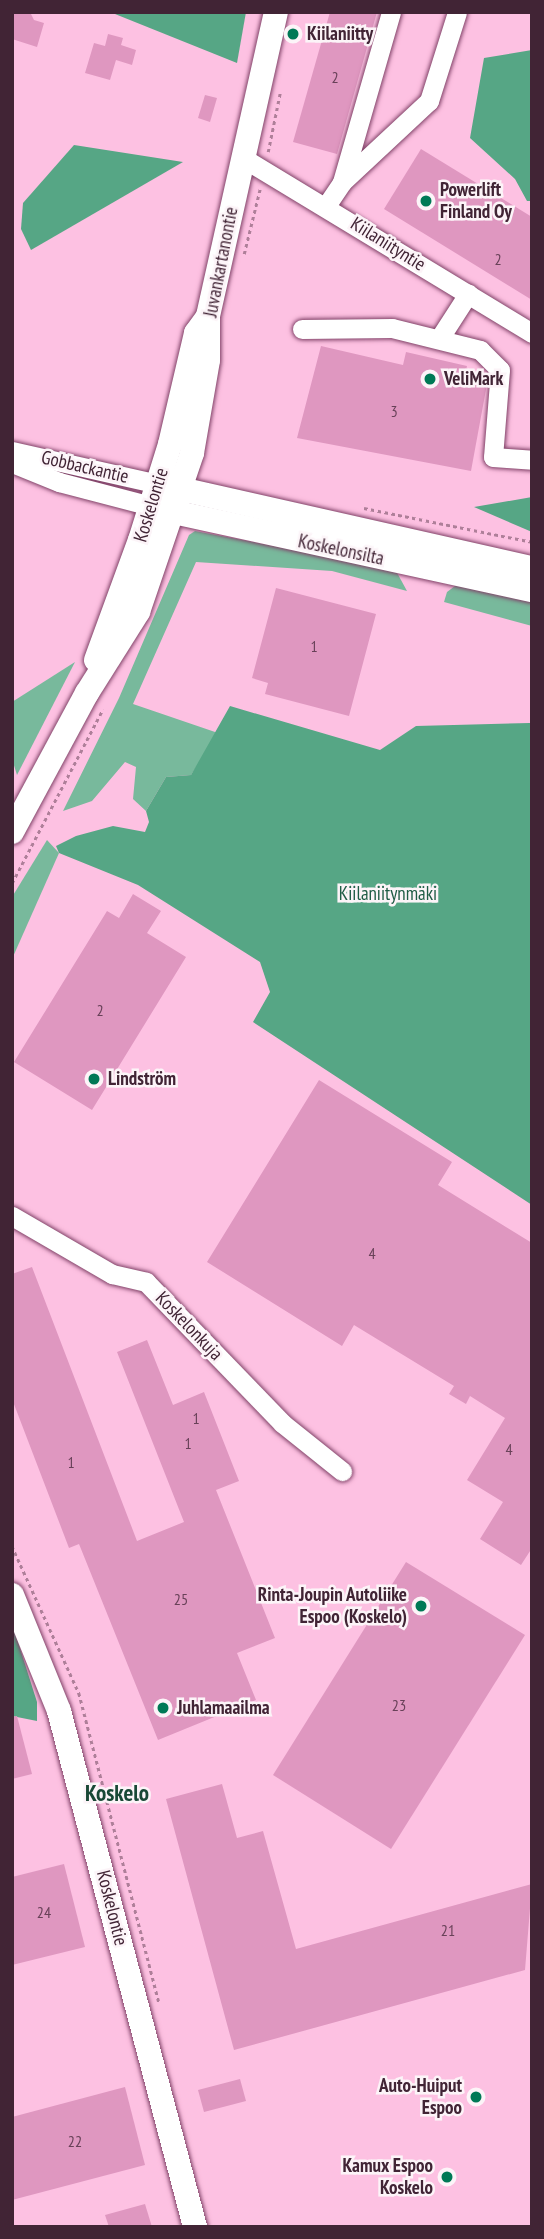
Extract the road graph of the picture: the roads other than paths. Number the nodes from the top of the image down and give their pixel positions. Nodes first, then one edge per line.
1 (276, 12) edge
2 (391, 12) edge
3 (457, 12) edge
4 (243, 158) junction
5 (342, 182) junction
6 (326, 205) junction
7 (468, 294) junction
8 (208, 316) joint
9 (302, 329) dead end
10 (532, 333) edge
11 (439, 340) junction
12 (12, 451) edge
13 (532, 460) edge
14 (12, 463) edge
15 (166, 498) junction
16 (532, 568) edge
17 (532, 590) edge
18 (12, 832) edge
19 (12, 1216) edge
20 (342, 1471) dead end
21 (12, 1595) edge
22 (195, 2227) edge

1 - 4 main road, Juvankartanontie
2 - 5 street
3 - 5 street
4 - 6 street, Kiilaniityntie
4 - 8 main road, Juvankartanontie
5 - 6 street
6 - 7 street, Kiilaniityntie
7 - 10 street, Kiilaniityntie
7 - 11 street
8 - 15 main road, Koskelontie
9 - 11 street
11 - 13 street
12 - 15 street, Gobbackantie
14 - 15 street, Gobbackantie
15 - 16 main road, Koskelonsilta
15 - 17 main road, Koskelonsilta
15 - 18 main road, Koskelontie
19 - 20 street, Koskelonkuja
21 - 22 main road, Koskelontie

